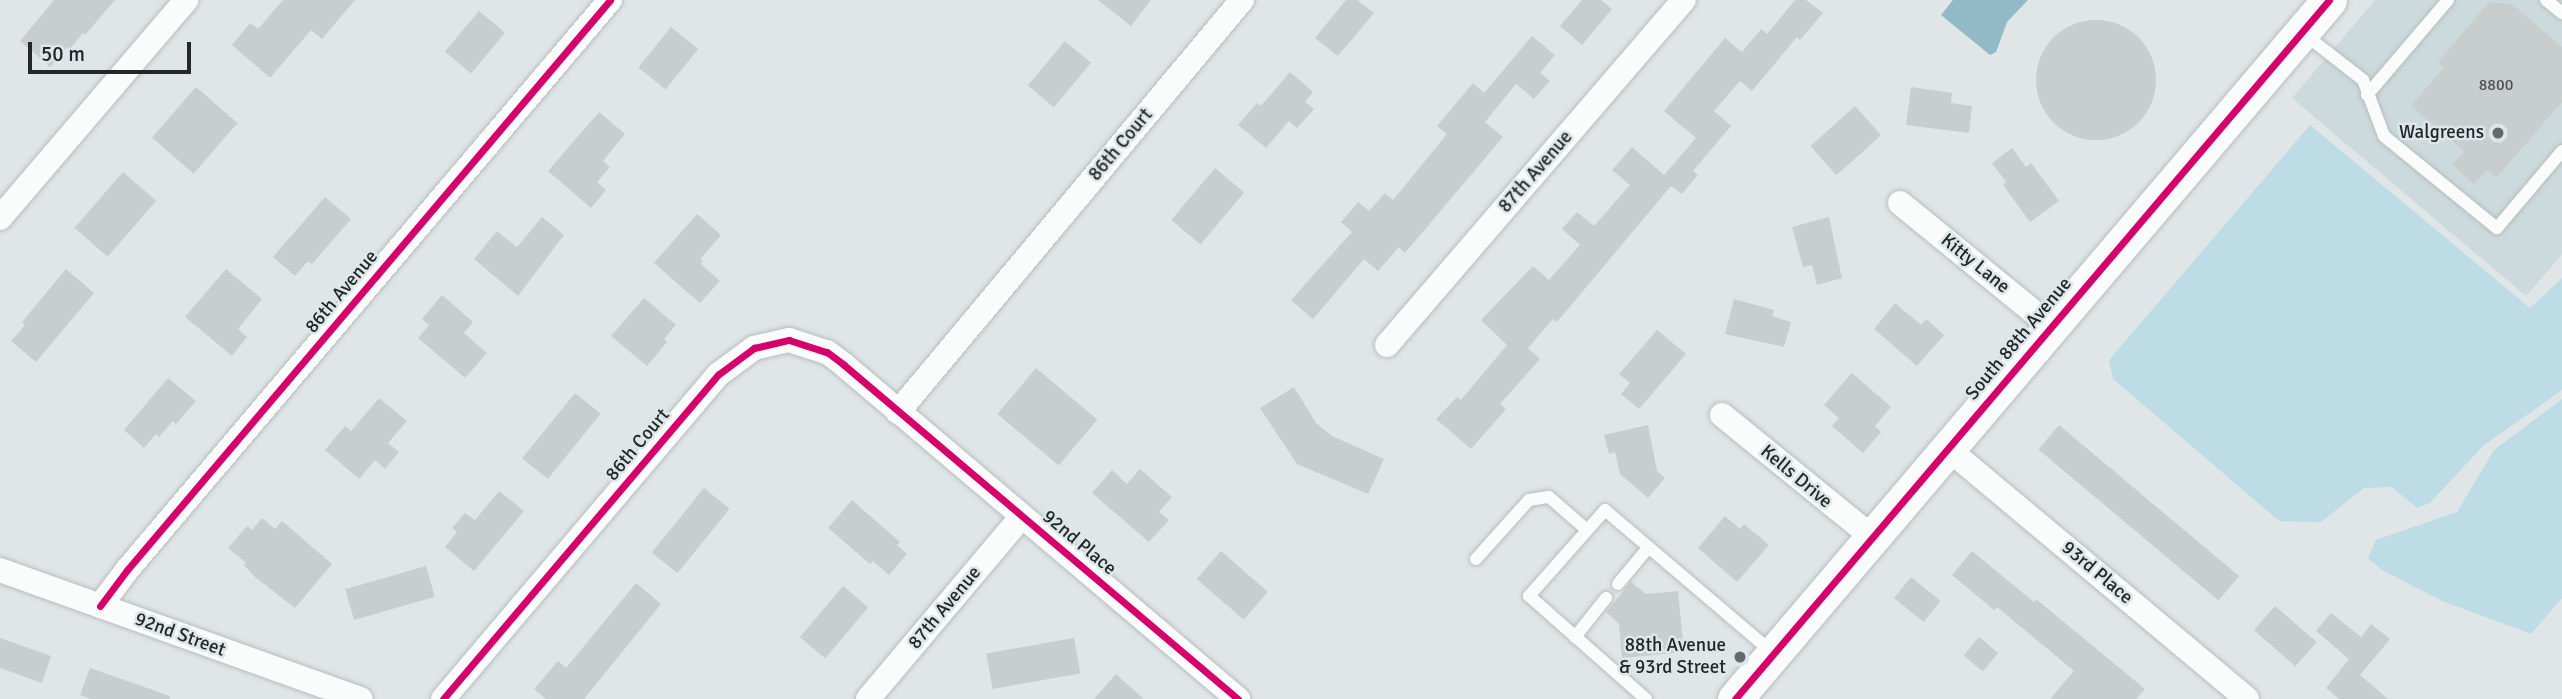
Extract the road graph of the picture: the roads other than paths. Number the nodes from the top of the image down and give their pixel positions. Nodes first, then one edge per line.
1 (186, 0) edge
2 (610, 0) edge
3 (1242, 0) edge
4 (1684, 0) edge
5 (2329, 0) edge
6 (2448, 0) edge
7 (2546, 0) edge
8 (2562, 13) edge
9 (2302, 32) junction
10 (2367, 95) junction
11 (2562, 151) edge
12 (1900, 203) dead end
13 (0, 218) edge
14 (2051, 326) junction
15 (1387, 345) dead end
16 (898, 412) junction
17 (1722, 415) dead end
18 (1947, 448) junction
19 (1022, 516) junction
20 (1587, 530) junction
21 (1872, 537) junction
22 (1648, 548) junction
23 (1476, 559) dead end
24 (0, 570) edge
25 (1618, 584) dead end
26 (1606, 598) dead end
27 (100, 606) junction
28 (1575, 637) junction
29 (1774, 653) junction
30 (361, 699) edge
31 (443, 699) edge
32 (868, 699) edge
33 (1238, 699) edge
34 (1646, 699) edge
35 (1736, 699) edge
36 (2247, 699) edge

1 - 13 street
2 - 27 street, 86th Avenue
3 - 16 street, 86th Court
4 - 15 street, 87th Avenue
5 - 9 street, South 88th Avenue
6 - 10 lane
7 - 8 lane
9 - 10 lane
9 - 14 street, South 88th Avenue
10 - 11 lane
12 - 14 street, Kitty Lane
14 - 18 street, South 88th Avenue
16 - 19 street, 92nd Place
16 - 31 street, 86th Court
17 - 21 street, Kells Drive
18 - 21 street, South 88th Avenue
18 - 36 street, 93rd Place
19 - 32 street, 87th Avenue
19 - 33 street, 92nd Place
20 - 22 lane
20 - 23 lane
20 - 28 lane
21 - 29 street, South 88th Avenue
22 - 25 lane
22 - 29 lane
24 - 27 street, 92nd Street
26 - 28 lane
27 - 30 street, 92nd Street
28 - 34 lane
29 - 35 street, South 88th Avenue

